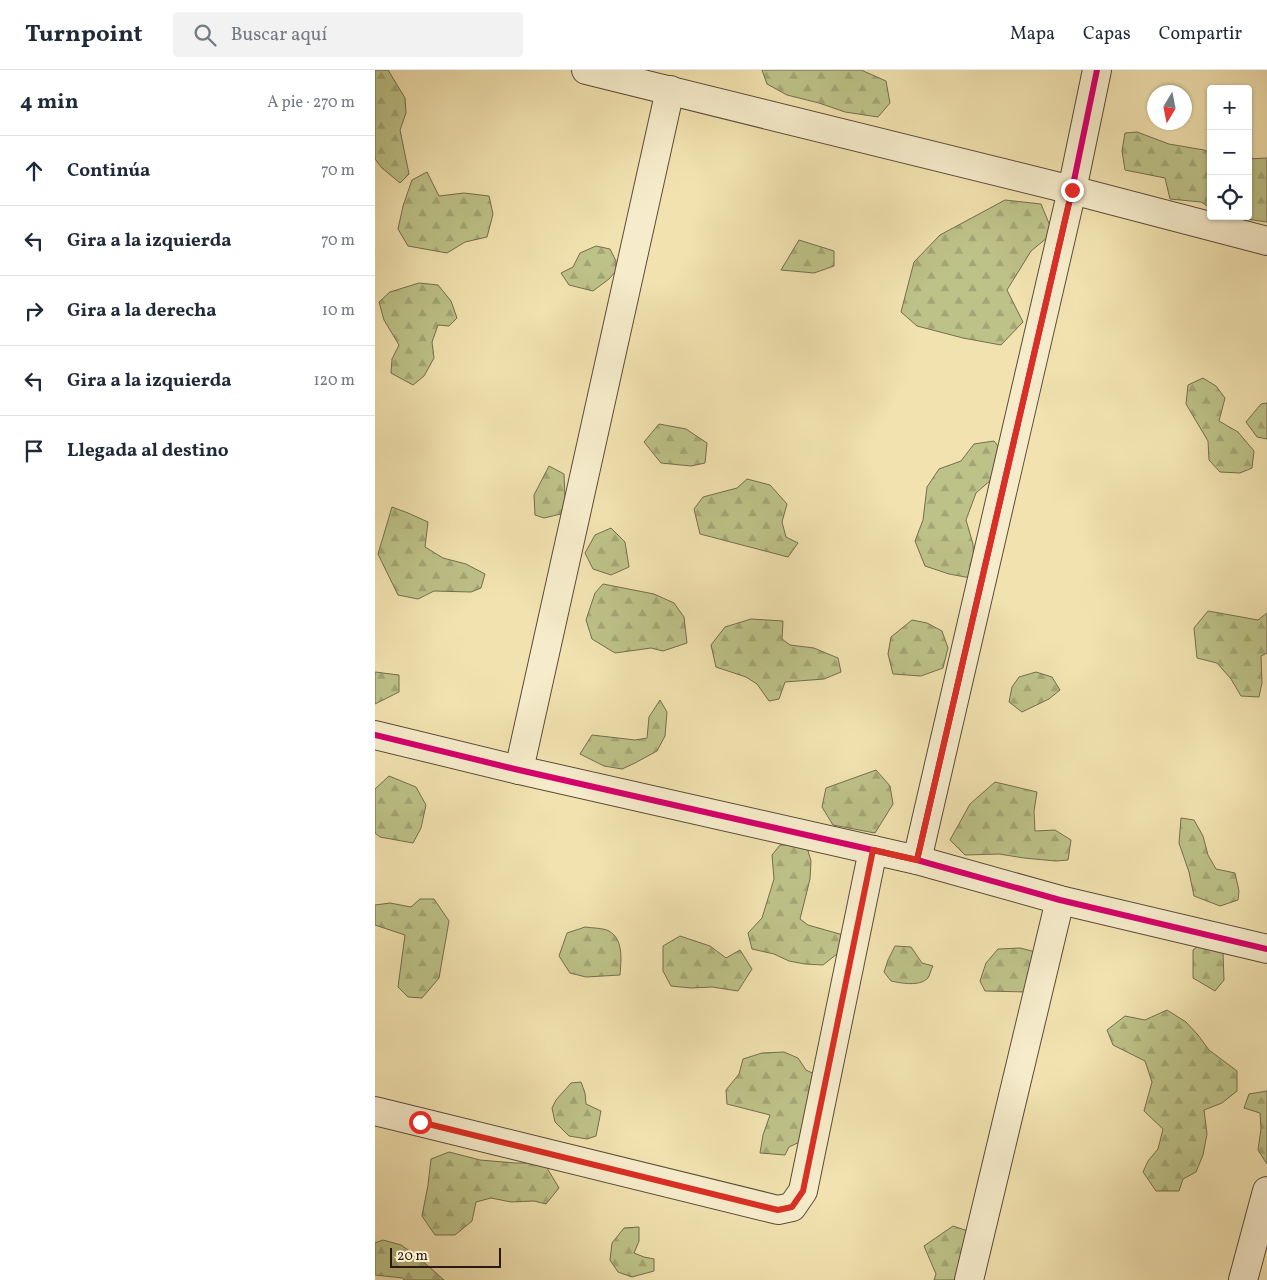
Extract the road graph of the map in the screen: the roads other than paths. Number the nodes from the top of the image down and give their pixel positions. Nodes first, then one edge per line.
1 (586, 70) edge
2 (1097, 70) edge
3 (670, 90) junction
4 (1072, 190) junction
5 (1267, 241) edge
6 (375, 734) edge
7 (519, 770) junction
8 (873, 850) junction
9 (917, 860) junction
10 (1060, 900) junction
11 (1267, 949) edge
12 (375, 1111) edge
13 (1267, 1190) edge
14 (969, 1280) edge
15 (1243, 1280) edge

1 - 3 street
2 - 4 street
3 - 4 street
3 - 7 street
4 - 5 street
4 - 9 street
6 - 7 street
7 - 8 street
8 - 9 street
8 - 12 street
9 - 10 street
10 - 11 street
10 - 14 street
13 - 15 street

